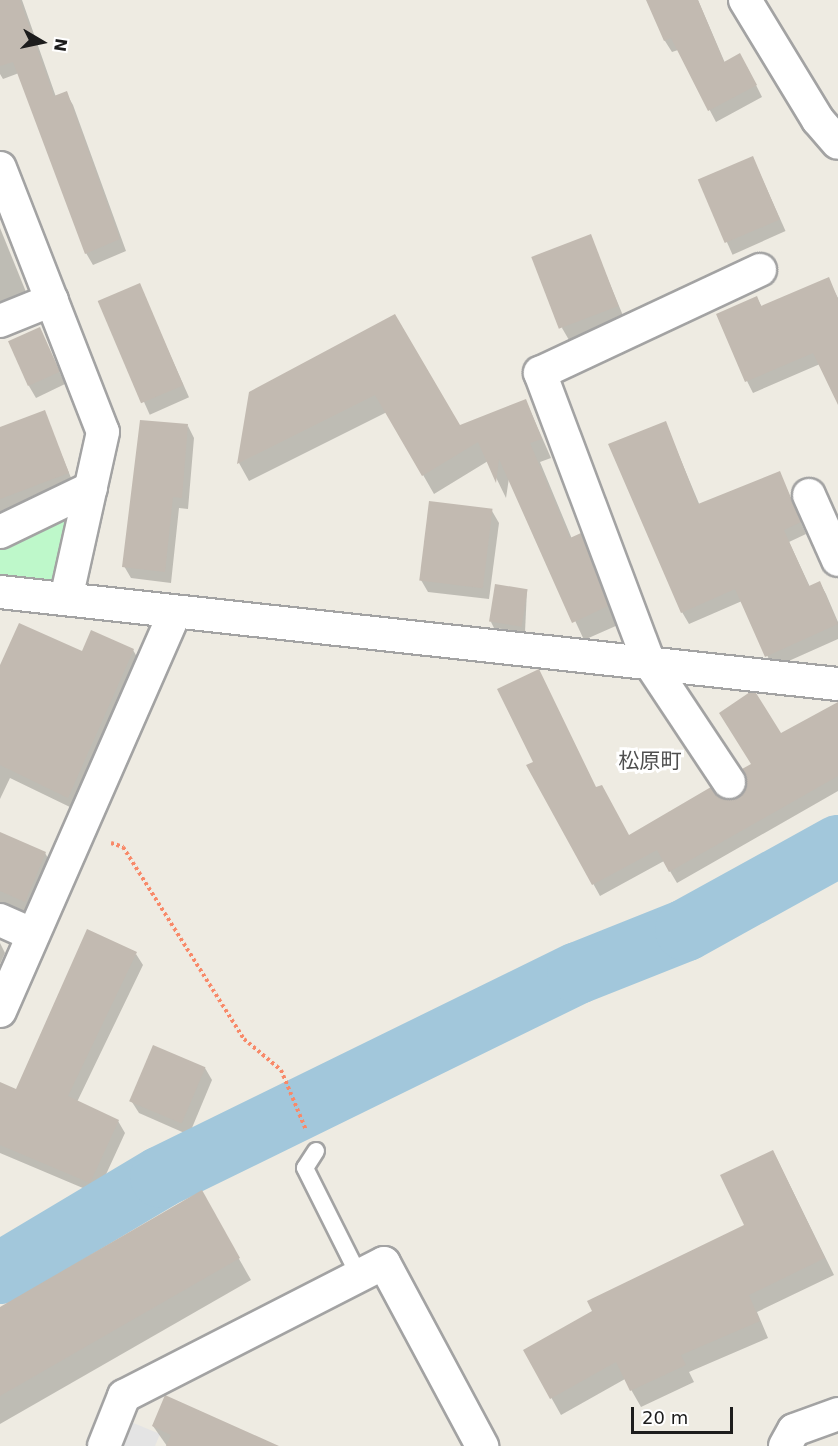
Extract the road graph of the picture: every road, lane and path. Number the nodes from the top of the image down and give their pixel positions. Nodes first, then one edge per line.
1 (744, 0) edge
2 (838, 143) edge
3 (0, 168) edge
4 (760, 270) dead end
5 (52, 300) junction
6 (0, 321) edge
7 (91, 488) junction
8 (809, 495) dead end
9 (0, 532) edge
10 (838, 560) edge
11 (0, 592) edge
12 (66, 599) junction
13 (175, 613) junction
14 (648, 660) junction
15 (838, 684) edge
16 (729, 782) dead end
17 (79, 832) junction
18 (0, 920) edge
19 (33, 935) junction
20 (0, 1011) edge
21 (316, 1150) joint
22 (359, 1276) junction
23 (838, 1414) edge
24 (104, 1446) edge
25 (482, 1446) edge
26 (785, 1446) edge

1 - 2 street
3 - 5 street
4 - 14 street
5 - 6 street
5 - 7 street
7 - 9 street
7 - 12 street
8 - 10 street
11 - 12 street
12 - 13 street
13 - 14 street
13 - 17 street
14 - 15 street
14 - 16 street
17 - 19 street
17 - 21 path
18 - 19 street
19 - 20 street
21 - 22 lane
22 - 24 street
22 - 25 street
23 - 26 street

